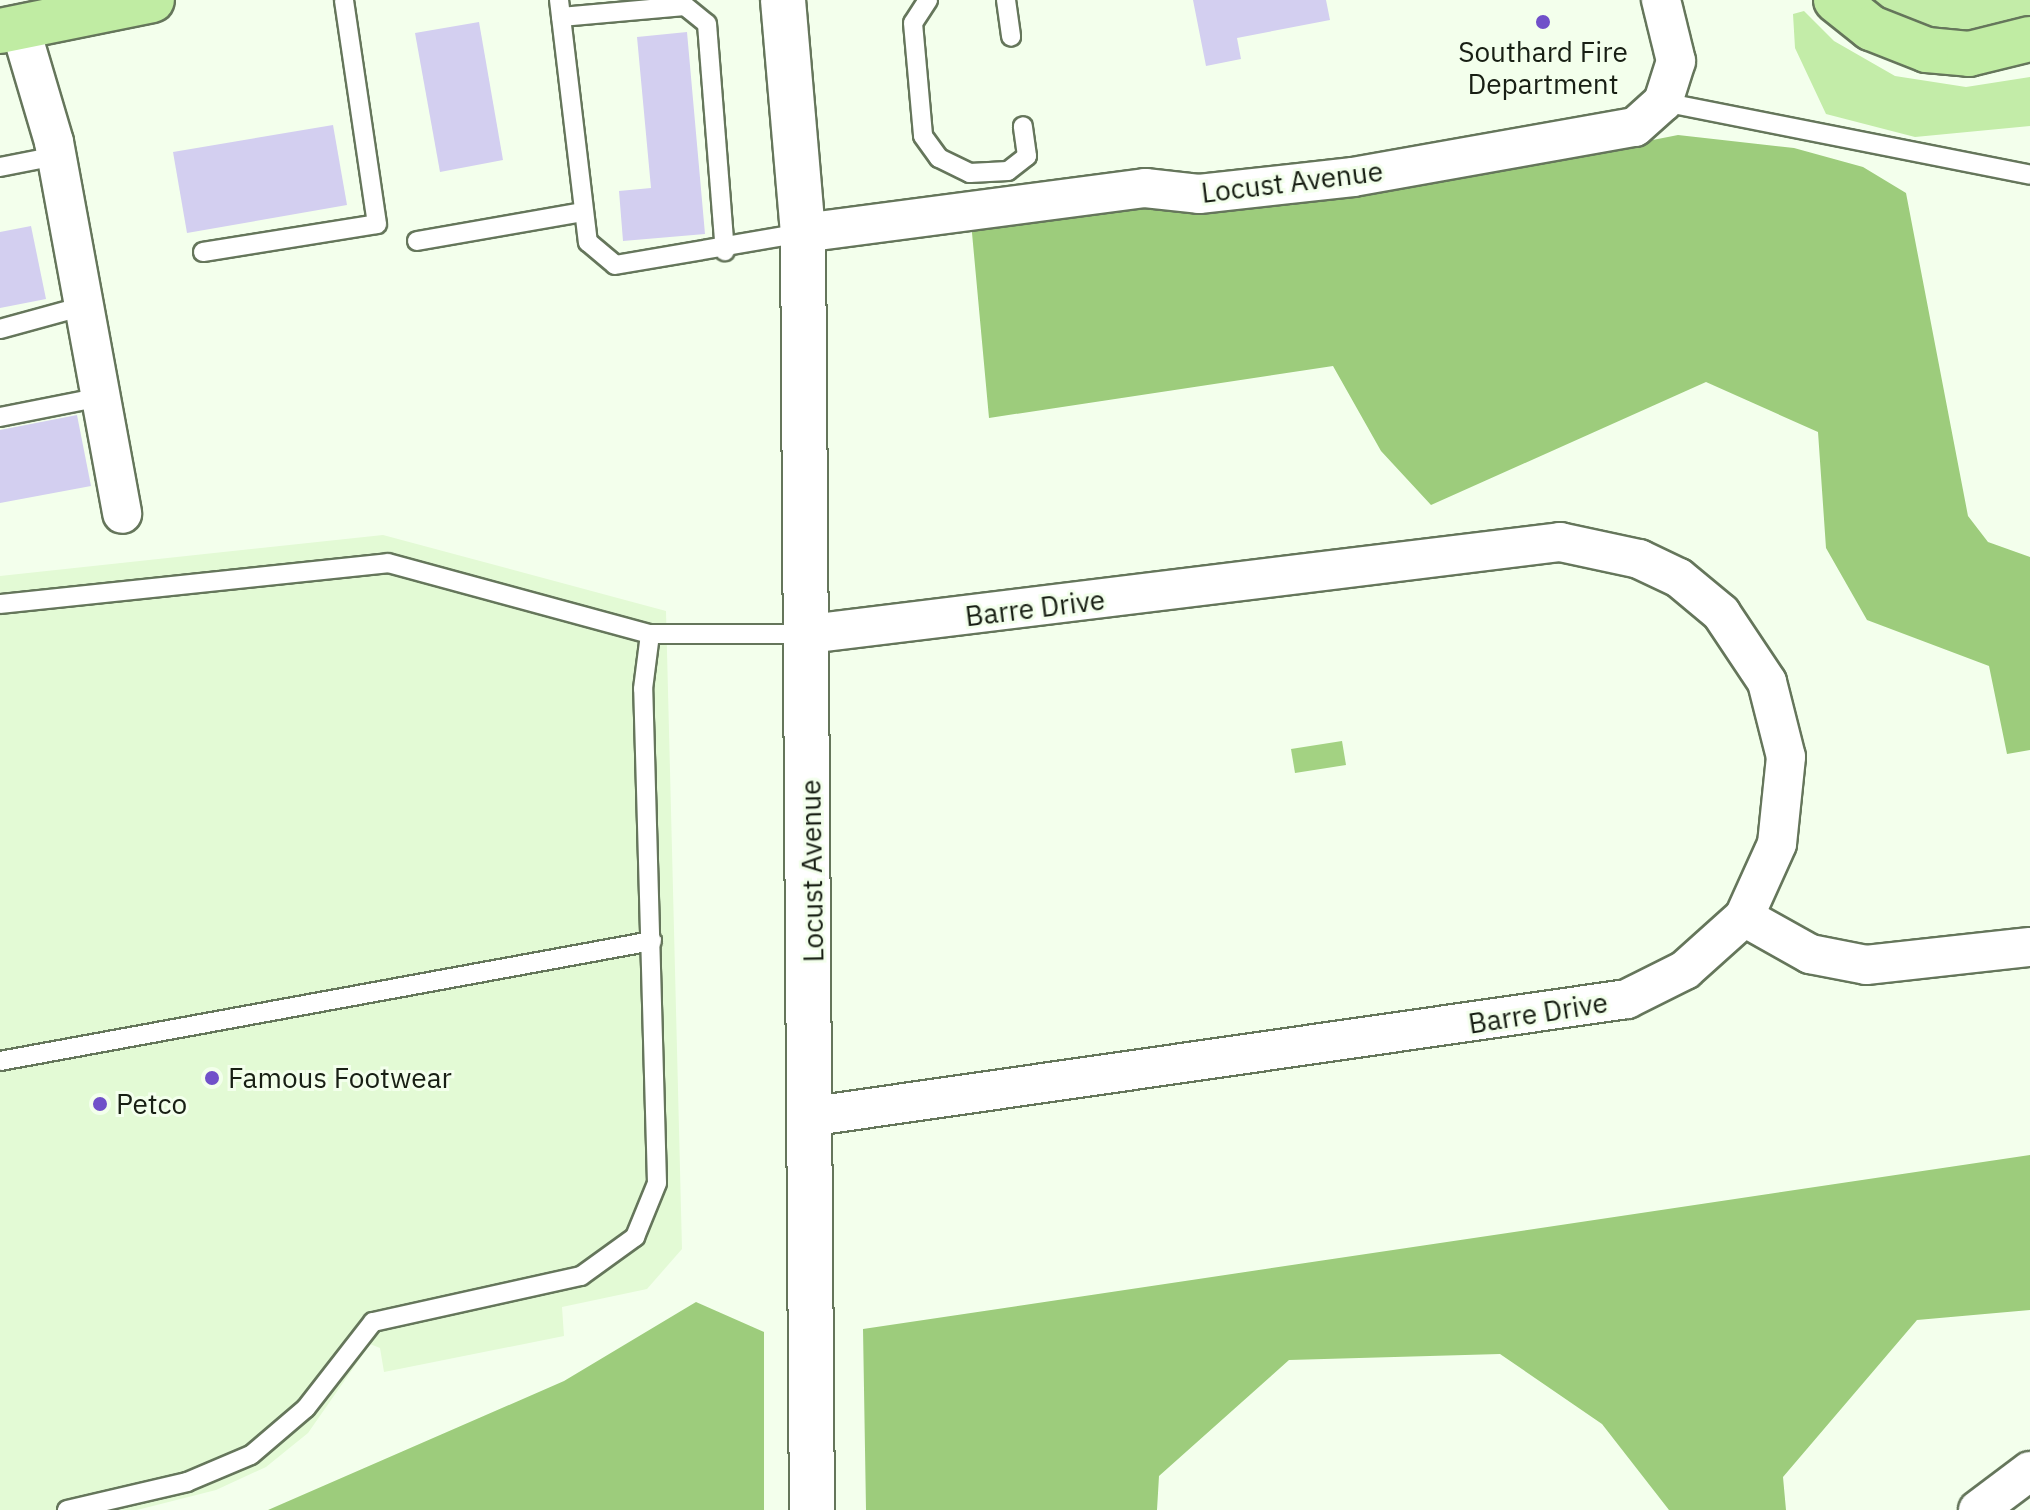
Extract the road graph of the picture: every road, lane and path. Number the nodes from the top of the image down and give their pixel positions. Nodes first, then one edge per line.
1 (152, 0) edge
2 (344, 0) edge
3 (783, 0) edge
4 (928, 0) edge
5 (1006, 0) edge
6 (1661, 0) edge
7 (1836, 0) edge
8 (560, 8) edge
9 (10, 29) edge
10 (1011, 37) dead end
11 (2030, 39) edge
12 (1663, 102) junction
13 (1023, 126) dead end
14 (56, 156) junction
15 (0, 167) edge
16 (2030, 175) edge
17 (584, 212) junction
18 (803, 233) junction
19 (417, 241) dead end
20 (725, 251) junction
21 (203, 252) dead end
22 (84, 306) junction
23 (0, 329) edge
24 (101, 397) junction
25 (0, 417) edge
26 (122, 514) dead end
27 (0, 604) edge
28 (650, 634) junction
29 (809, 634) junction
30 (1744, 917) junction
31 (652, 941) junction
32 (2030, 947) edge
33 (0, 1061) edge
34 (814, 1116) junction
35 (2030, 1471) edge
36 (67, 1510) edge
37 (812, 1510) edge
38 (1978, 1510) edge

1 - 9 highway
2 - 21 lane
3 - 18 street, Locust Avenue
4 - 13 lane
5 - 10 lane
6 - 12 street
7 - 11 highway
8 - 17 lane
8 - 20 lane
9 - 14 street
12 - 16 lane
12 - 18 street, Locust Avenue
14 - 15 lane
14 - 22 street
17 - 19 lane
17 - 20 lane
18 - 20 lane
18 - 29 street, Locust Avenue
22 - 23 lane
22 - 24 street
24 - 25 lane
24 - 26 street
27 - 28 lane
28 - 29 lane
28 - 31 lane
29 - 30 street, Barre Drive
29 - 34 street, Locust Avenue
30 - 32 street
30 - 34 street, Barre Drive
31 - 33 lane
31 - 36 lane
34 - 37 street, Locust Avenue
35 - 38 street

